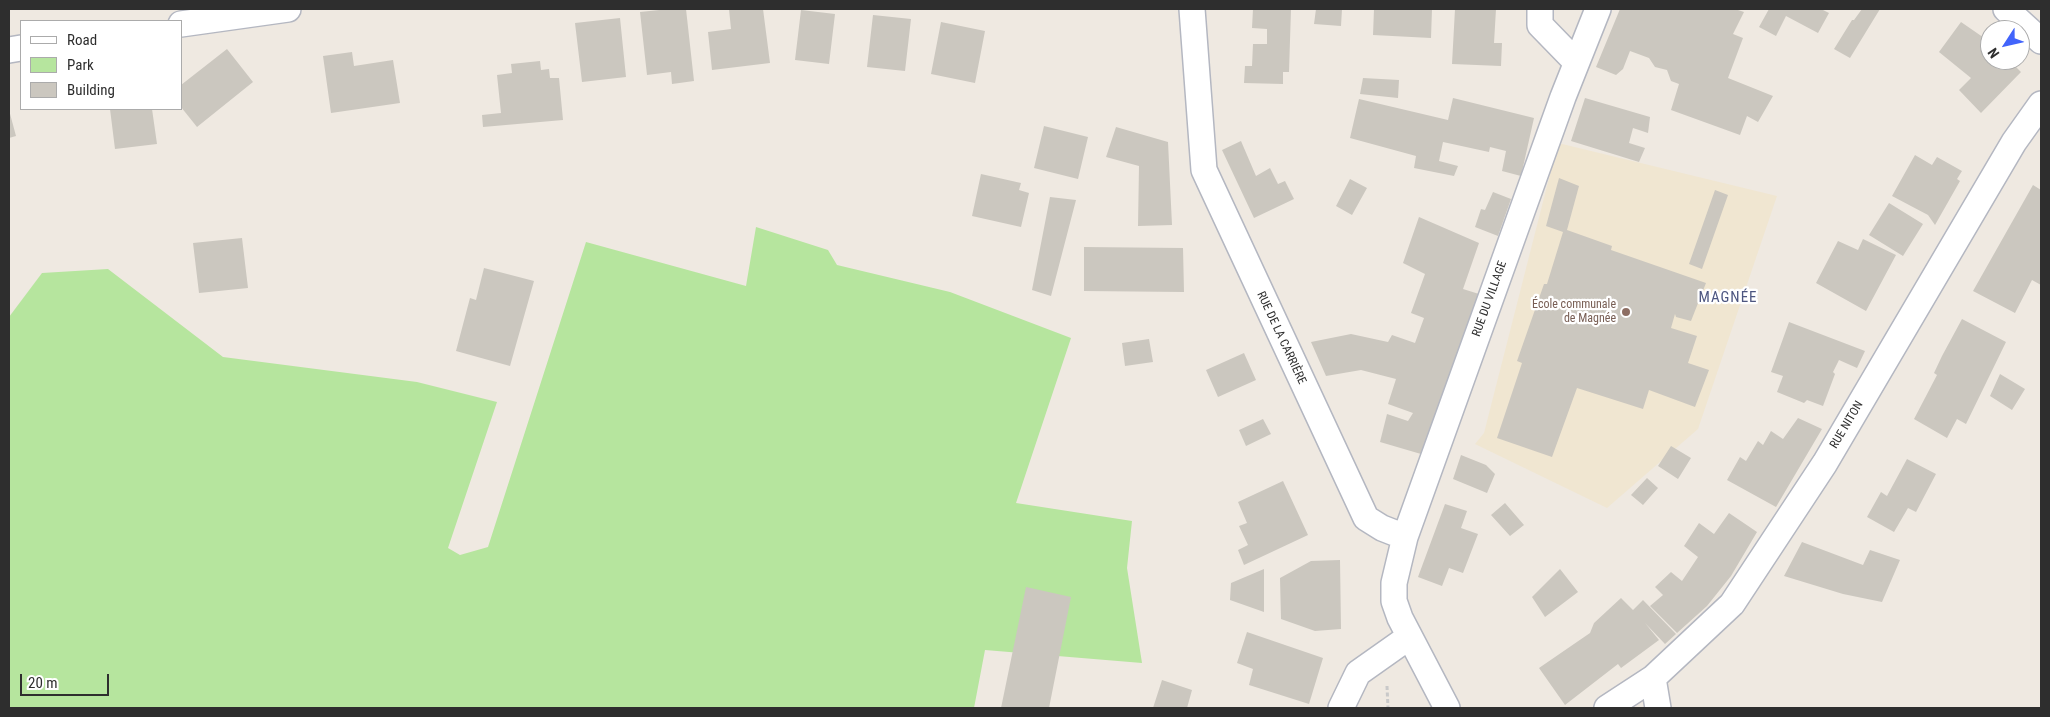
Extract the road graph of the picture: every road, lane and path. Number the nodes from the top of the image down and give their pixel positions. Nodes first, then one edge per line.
1 (288, 9) edge
2 (1192, 9) edge
3 (1540, 9) edge
4 (1598, 9) edge
5 (2006, 9) edge
6 (182, 24) edge
7 (2041, 41) edge
8 (1576, 62) junction
9 (2041, 104) edge
10 (1405, 537) junction
11 (1409, 636) junction
12 (1653, 678) junction
13 (1341, 708) edge
14 (1447, 708) edge
15 (1607, 708) edge
16 (1658, 708) edge

1 - 6 street
2 - 10 street, RUE DE LA CARRIÈRE
3 - 8 street
4 - 8 street, RUE DU VILLAGE
5 - 7 street
8 - 10 street, RUE DU VILLAGE
9 - 12 street, RUE NITON
10 - 11 street
11 - 13 street
11 - 14 street
12 - 15 street, RUE NITON
12 - 16 street

